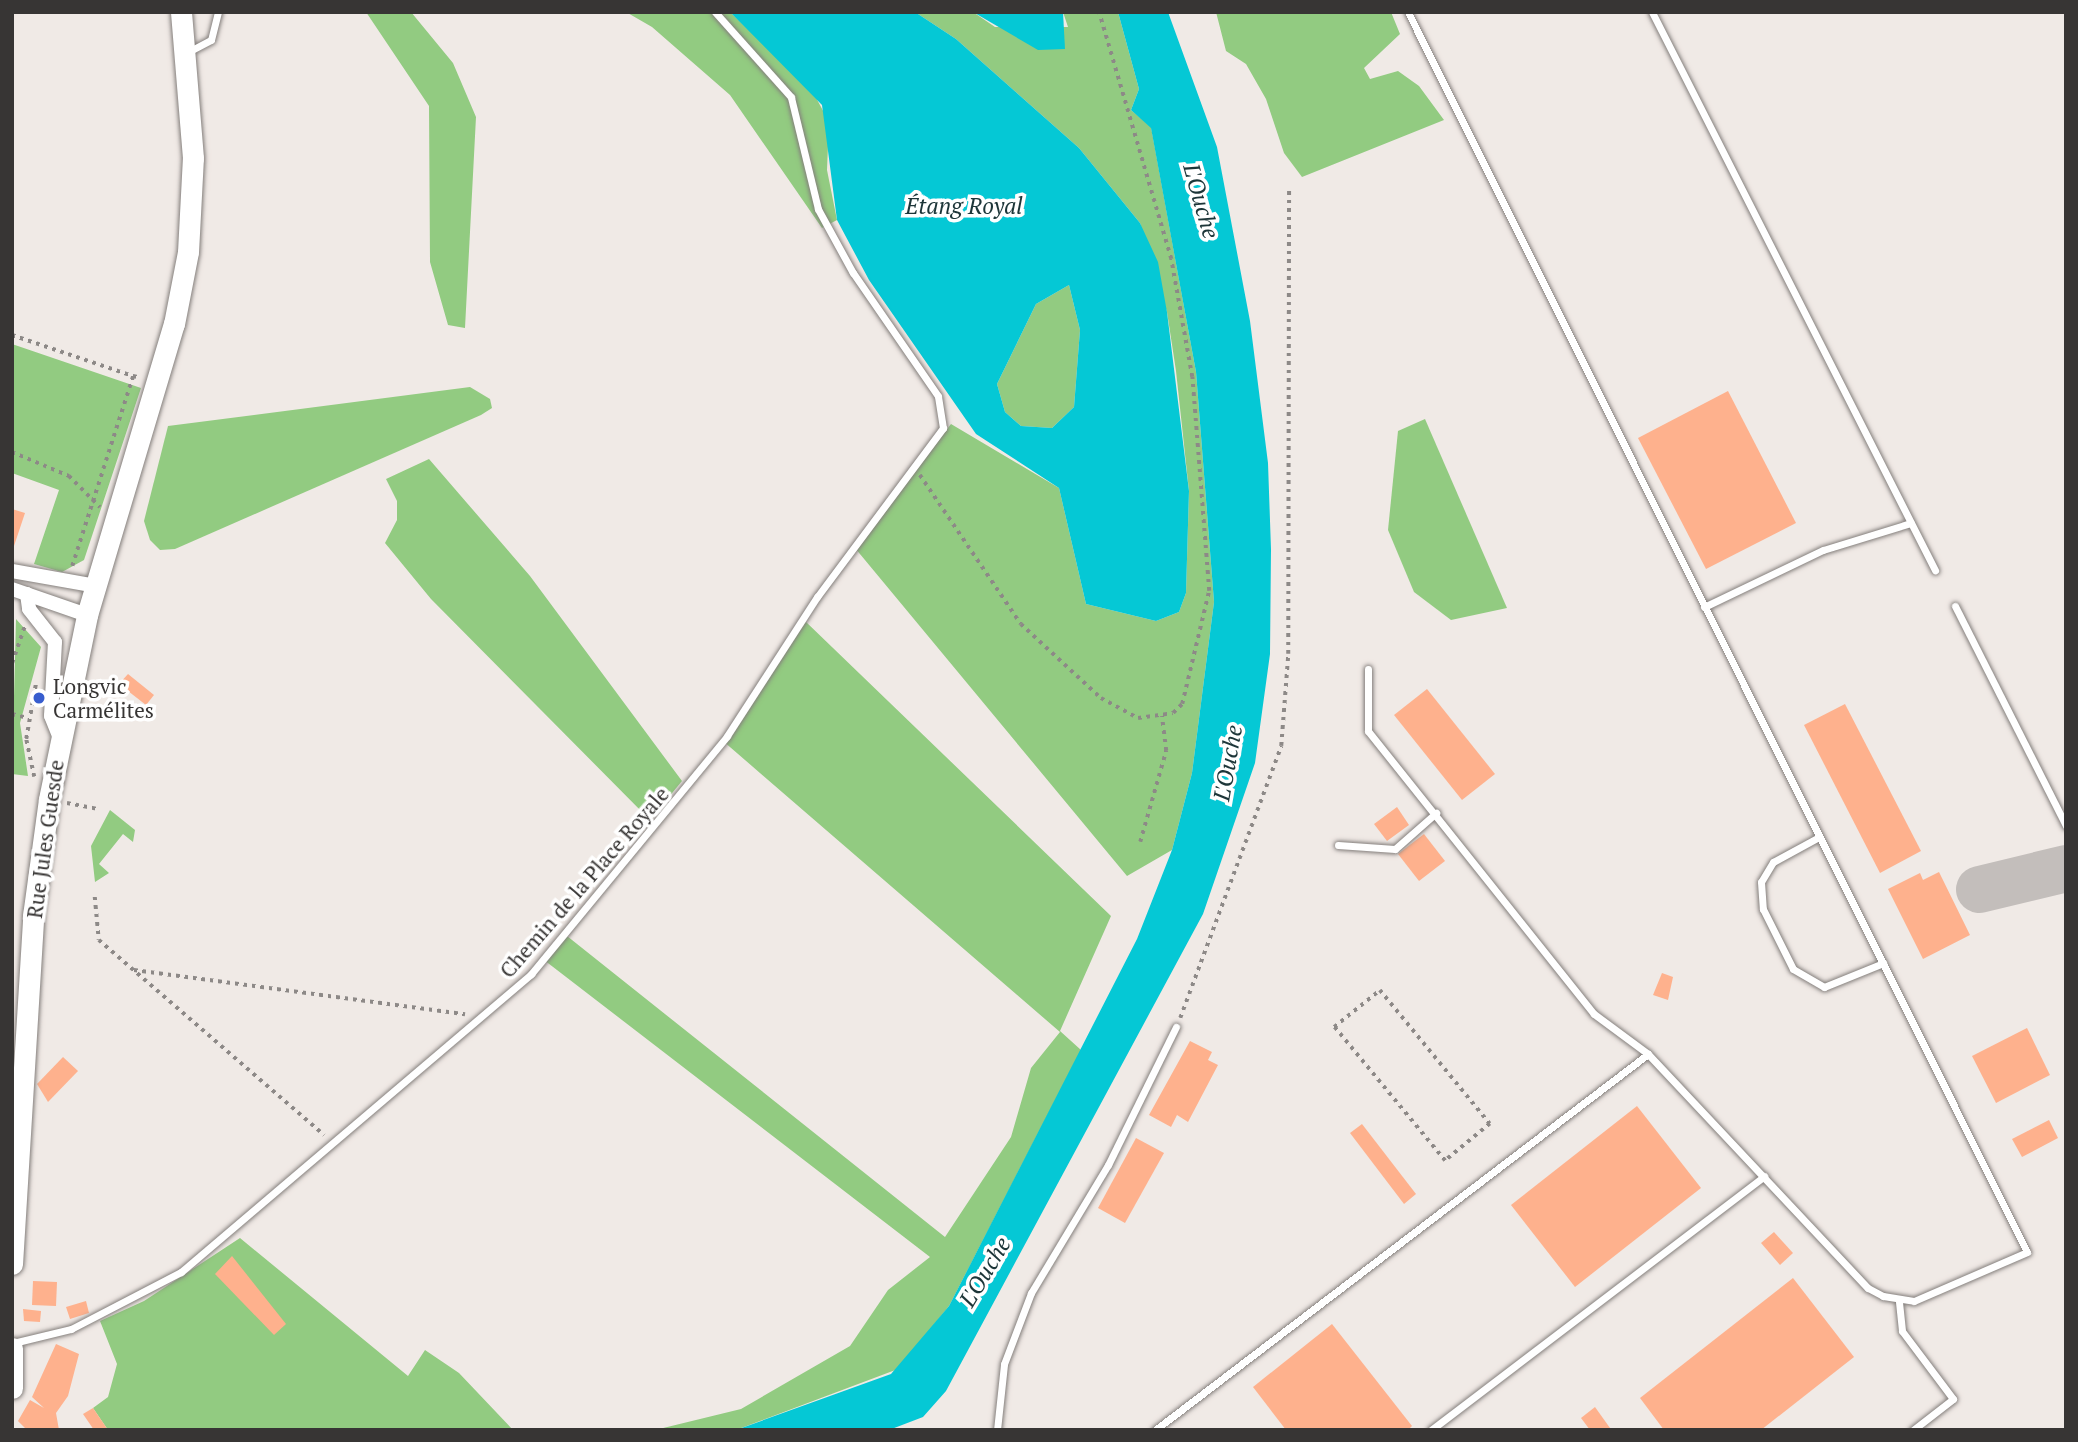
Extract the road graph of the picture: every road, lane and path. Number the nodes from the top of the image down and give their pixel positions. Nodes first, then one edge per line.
1 (181, 12) edge
2 (218, 12) edge
3 (715, 12) edge
4 (1099, 12) edge
5 (1408, 12) edge
6 (1652, 12) edge
7 (187, 52) junction
8 (1289, 190) dead end
9 (12, 335) edge
10 (133, 376) junction
11 (157, 384) junction
12 (12, 452) edge
13 (913, 469) junction
14 (1911, 523) junction
15 (1935, 570) dead end
16 (12, 571) edge
17 (96, 586) junction
18 (12, 589) edge
19 (27, 594) junction
20 (1955, 606) dead end
21 (1704, 607) junction
22 (87, 615) junction
23 (25, 623) dead end
24 (12, 663) edge
25 (1368, 669) dead end
26 (12, 715) edge
27 (1162, 716) junction
28 (28, 718) dead end
29 (61, 738) junction
30 (1436, 813) junction
31 (2066, 826) edge
32 (1819, 836) junction
33 (1140, 842) dead end
34 (1338, 845) dead end
35 (95, 897) dead end
36 (1883, 963) junction
37 (134, 970) junction
38 (489, 1016) junction
39 (1176, 1027) joint
40 (1648, 1054) junction
41 (1434, 1056) joint
42 (17, 1069) edge
43 (335, 1145) junction
44 (1764, 1176) junction
45 (12, 1264) edge
46 (1899, 1302) junction
47 (12, 1345) edge
48 (12, 1388) edge
49 (997, 1430) edge
50 (1155, 1430) edge
51 (1431, 1430) edge
52 (1913, 1430) edge

1 - 7 street, Rue Jules Guesde
2 - 7 lane
3 - 13 lane, Chemin de la Place Royale
4 - 27 path
5 - 21 lane
6 - 14 lane
7 - 11 street, Rue Jules Guesde
8 - 39 path
9 - 10 path
10 - 11 path
10 - 12 path
11 - 17 street, Rue Jules Guesde
13 - 27 path
13 - 38 lane, Chemin de la Place Royale
14 - 15 lane
14 - 21 lane
16 - 17 street
17 - 22 street, Rue Jules Guesde
18 - 19 street
19 - 22 street
19 - 29 street
20 - 31 lane
21 - 32 lane
22 - 29 street, Rue Jules Guesde
23 - 24 path
25 - 30 lane
26 - 28 path
27 - 33 path
29 - 42 street, Rue Jules Guesde
30 - 34 lane
30 - 40 lane
32 - 36 lane
32 - 36 lane
35 - 37 path
36 - 46 lane
37 - 38 path
37 - 43 path
38 - 43 lane, Chemin de la Place Royale
39 - 49 lane
40 - 44 lane
40 - 50 lane
41 - 41 path
42 - 45 street, Rue Jules Guesde
43 - 47 lane, Chemin de la Place Royale
44 - 46 lane
44 - 51 lane
46 - 52 lane
47 - 48 street

